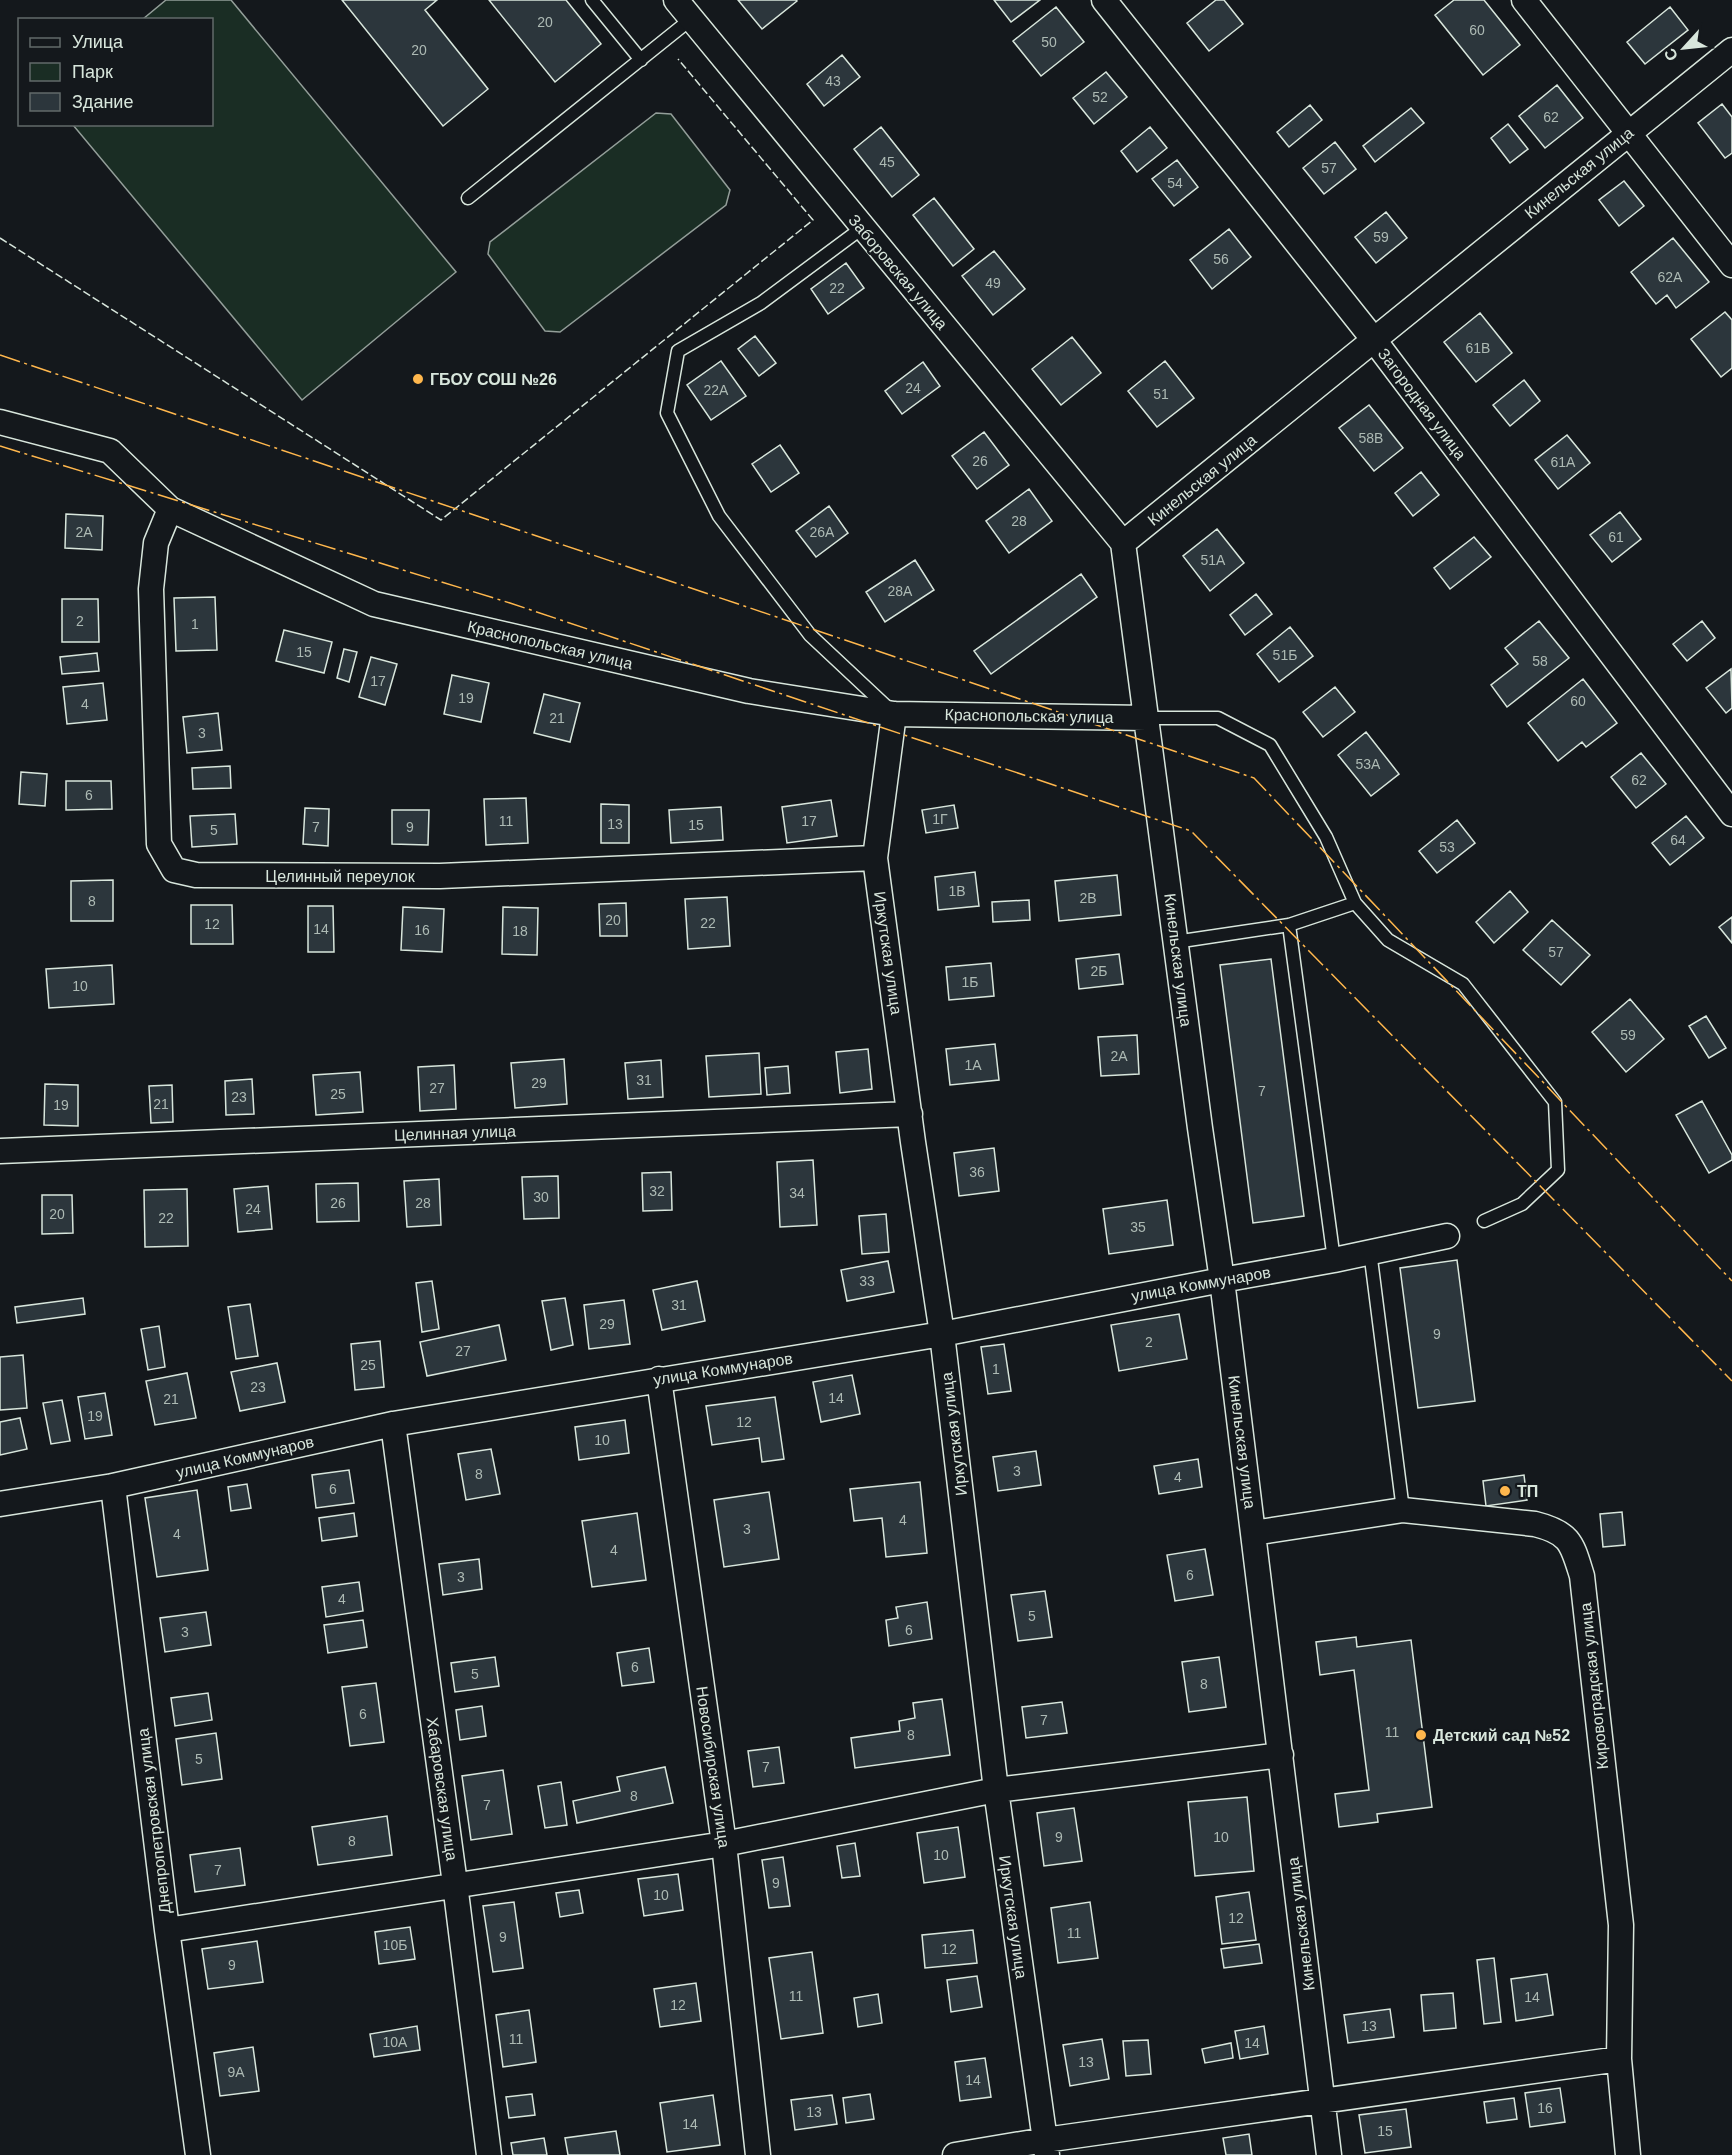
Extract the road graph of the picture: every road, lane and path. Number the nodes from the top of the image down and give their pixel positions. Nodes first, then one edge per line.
1 (592, 0) edge
2 (675, 0) edge
3 (1104, 0) edge
4 (1524, 0) edge
5 (691, 19) junction
6 (1732, 50) edge
7 (641, 60) junction
8 (1629, 133) junction
9 (468, 198) dead end
10 (862, 228) junction
11 (1732, 265) edge
12 (1374, 340) junction
13 (0, 422) edge
14 (170, 509) junction
15 (1123, 543) junction
16 (894, 714) junction
17 (1146, 718) junction
18 (1732, 814) edge
19 (875, 858) junction
20 (1355, 903) junction
21 (1289, 925) junction
22 (1175, 942) junction
23 (910, 1114) junction
24 (0, 1151) edge
25 (1485, 1221) dead end
26 (1447, 1236) dead end
27 (1370, 1251) junction
28 (1334, 1260) junction
29 (1221, 1280) junction
30 (942, 1334) junction
31 (658, 1379) junction
32 (393, 1424) junction
33 (113, 1486) junction
34 (0, 1504) edge
35 (1403, 1510) junction
36 (1253, 1533) junction
37 (1281, 1755) junction
38 (996, 1790) junction
39 (723, 1844) junction
40 (455, 1884) junction
41 (167, 1930) junction
42 (1619, 2059) junction
43 (1322, 2102) junction
44 (1046, 2148) edge
45 (198, 2155) edge
46 (489, 2155) edge
47 (758, 2155) edge
48 (955, 2155) edge
49 (1329, 2155) edge
50 (1628, 2155) edge

1 - 7 lane
2 - 5 street, Заборовская улица
3 - 12 street, Загородная улица
4 - 8 street
5 - 7 lane
5 - 10 street, Заборовская улица
6 - 8 street, Кинельская улица
7 - 9 lane
8 - 11 street
8 - 12 street, Кинельская улица
10 - 15 street, Заборовская улица
10 - 16 lane
12 - 15 street, Кинельская улица
12 - 18 street, Загородная улица
13 - 14 street, Краснопольская улица
14 - 16 street, Краснопольская улица
14 - 19 street, Целинный переулок
15 - 17 street, Кинельская улица
16 - 17 street, Краснопольская улица
16 - 19 street, Иркутская улица
17 - 20 lane
17 - 22 street, Кинельская улица
19 - 23 street, Иркутская улица
20 - 21 lane
20 - 25 lane
21 - 22 lane
21 - 28 lane
22 - 29 street, Кинельская улица
23 - 24 street, Целинная улица
23 - 30 street, Иркутская улица
26 - 27 street, улица Коммунаров
27 - 28 street, улица Коммунаров
27 - 35 lane
28 - 29 street, улица Коммунаров
29 - 30 street, улица Коммунаров
29 - 36 street, Кинельская улица
30 - 31 street, улица Коммунаров
30 - 38 street, Иркутская улица
31 - 32 street, улица Коммунаров
31 - 39 street, Новосибирская улица
32 - 33 street, улица Коммунаров
32 - 40 street, Хабаровская улица
33 - 34 street, улица Коммунаров
33 - 41 street, Днепропетровская улица
35 - 36 street, Кировоградская улица
35 - 42 street, Кировоградская улица
36 - 37 street, Кинельская улица
37 - 38 street
37 - 43 street, Кинельская улица
38 - 39 street
38 - 44 street, Иркутская улица
39 - 40 street
39 - 47 street, Новосибирская улица
40 - 41 street
40 - 46 street, Хабаровская улица
41 - 45 street, Днепропетровская улица
42 - 43 street
42 - 50 street, Кировоградская улица
43 - 44 street
43 - 49 street, Кинельская улица
44 - 48 street

